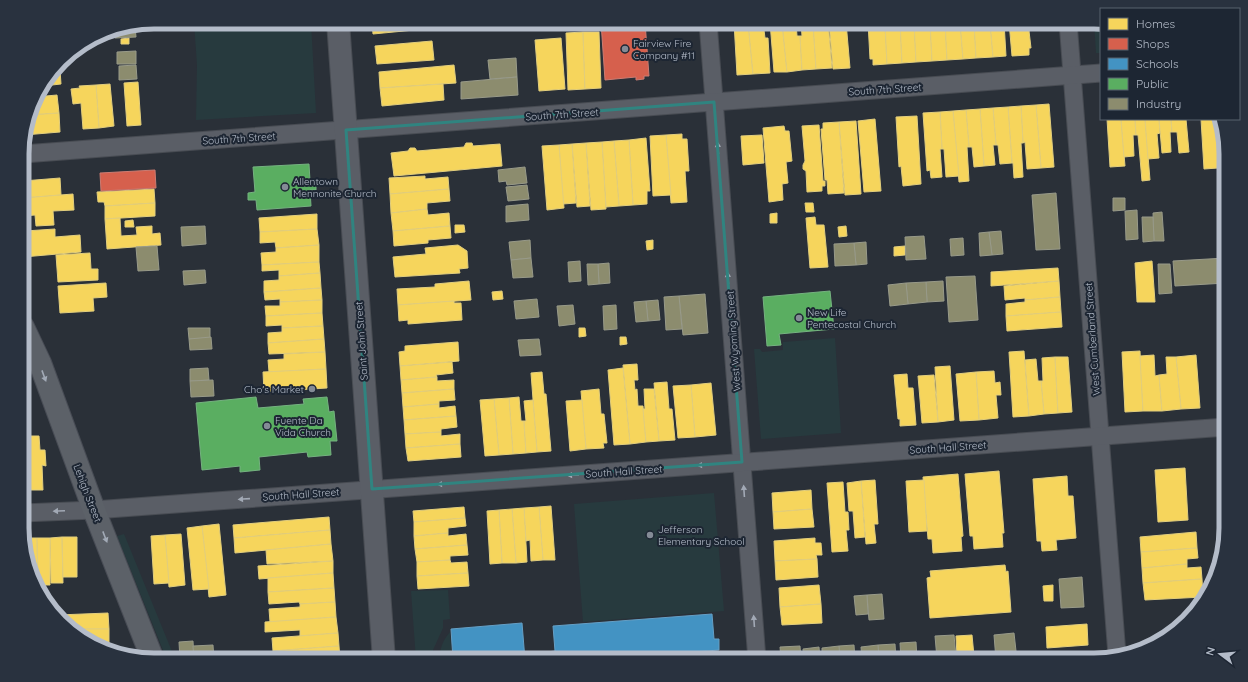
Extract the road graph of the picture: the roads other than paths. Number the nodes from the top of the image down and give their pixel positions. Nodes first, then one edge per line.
1 (339, 29) edge
2 (709, 29) edge
3 (1069, 29) edge
4 (1100, 73) edge
5 (1072, 76) junction
6 (714, 102) junction
7 (346, 130) junction
8 (29, 154) edge
9 (29, 340) edge
10 (1219, 428) edge
11 (1100, 437) junction
12 (742, 462) junction
13 (372, 489) junction
14 (94, 510) junction
15 (29, 513) edge
16 (1117, 651) edge
17 (150, 653) edge
18 (384, 653) edge
19 (756, 653) edge

1 - 7 street, Saint John Street
2 - 6 street, West Wyoming Street
3 - 5 street, West Cumberland Street
4 - 5 street, South 7th Street
5 - 6 street, South 7th Street
5 - 11 street, West Cumberland Street
6 - 7 street, South 7th Street
12 -> 6 street, West Wyoming Street
7 - 8 street, South 7th Street
7 - 13 street, Saint John Street
9 -> 14 main road, Lehigh Street
10 - 11 street, South Hall Street
11 - 12 street, South Hall Street
11 - 16 street, West Cumberland Street
12 -> 13 street, South Hall Street
19 -> 12 street, West Wyoming Street
13 -> 14 street, South Hall Street
13 - 18 street, Saint John Street
14 -> 15 street, South Hall Street
14 -> 17 main road, Lehigh Street

